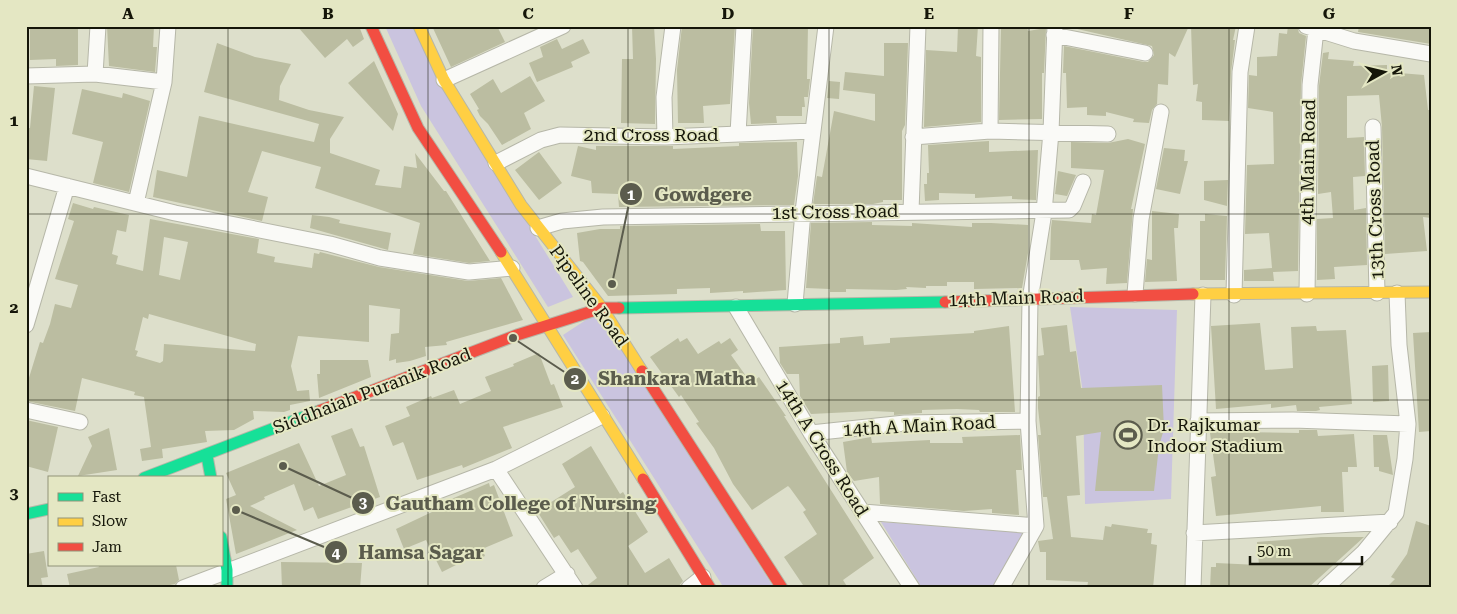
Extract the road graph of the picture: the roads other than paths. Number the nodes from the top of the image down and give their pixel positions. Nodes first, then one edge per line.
1 (98, 26) edge
2 (168, 26) edge
3 (371, 26) edge
4 (419, 26) edge
5 (563, 26) edge
6 (673, 26) edge
7 (744, 26) edge
8 (826, 26) edge
9 (918, 26) edge
10 (991, 26) edge
11 (1247, 26) edge
12 (1311, 28) edge
13 (1054, 30) edge
14 (1355, 34) edge
15 (1145, 53) dead end
16 (1431, 54) edge
17 (95, 74) junction
18 (26, 76) edge
19 (444, 80) junction
20 (164, 82) junction
21 (1161, 112) dead end
22 (1373, 127) dead end
23 (813, 131) junction
24 (990, 131) junction
25 (1051, 132) junction
26 (738, 134) junction
27 (1108, 134) dead end
28 (666, 136) junction
29 (913, 137) junction
30 (496, 163) junction
31 (26, 176) edge
32 (1083, 182) dead end
33 (67, 186) junction
34 (136, 203) junction
35 (911, 211) junction
36 (803, 212) junction
37 (1044, 212) junction
38 (538, 228) junction
39 (512, 268) junction
40 (1431, 292) edge
41 (1377, 293) junction
42 (1397, 293) junction
43 (1135, 294) junction
44 (1307, 294) junction
45 (1234, 295) junction
46 (1203, 296) junction
47 (1030, 300) junction
48 (795, 304) junction
49 (736, 307) junction
50 (602, 308) junction
51 (26, 325) edge
52 (548, 325) junction
53 (26, 410) edge
54 (602, 416) junction
55 (1198, 420) junction
56 (1028, 421) junction
57 (80, 422) dead end
58 (1408, 424) junction
59 (811, 433) junction
60 (207, 456) junction
61 (496, 469) junction
62 (150, 476) edge
63 (211, 476) edge
64 (48, 509) edge
65 (864, 512) junction
66 (26, 514) edge
67 (1390, 522) junction
68 (1036, 526) junction
69 (1194, 533) junction
70 (222, 542) edge
71 (227, 570) junction
72 (567, 574) junction
73 (707, 582) edge
74 (183, 588) edge
75 (227, 588) edge
76 (544, 588) edge
77 (575, 588) edge
78 (690, 588) edge
79 (782, 588) edge
80 (912, 588) edge
81 (1001, 588) edge
82 (1193, 588) edge
83 (1325, 588) edge

1 - 17 street
2 - 20 street
3 - 39 main road
4 - 19 main road, Pipeline Road
5 - 19 street
6 - 28 street
7 - 26 street
8 - 23 street
9 - 29 street
10 - 24 street
11 - 45 street
12 - 14 street
12 - 44 street, 4th Main Road
13 - 15 street
13 - 25 street
14 - 16 street
17 - 18 street
17 - 20 street
19 - 30 main road, Pipeline Road
20 - 34 street
21 - 43 street
22 - 41 street, 13th Cross Road
23 - 26 street, 2nd Cross Road
23 - 36 street
24 - 25 street
24 - 29 street
25 - 27 street
25 - 37 street
26 - 28 street, 2nd Cross Road
28 - 30 street, 2nd Cross Road
29 - 35 street
30 - 38 main road, Pipeline Road
31 - 33 street
32 - 37 street, 1st Cross Road
33 - 34 street
33 - 51 street
34 - 39 street
35 - 36 street, 1st Cross Road
35 - 37 street, 1st Cross Road
36 - 38 street, 1st Cross Road
36 - 48 street
37 - 47 street
38 - 50 main road, Pipeline Road
39 - 52 main road
40 - 42 main road, 14th Main Road
41 - 42 main road, 14th Main Road
41 - 44 main road, 14th Main Road
42 - 58 street, 13th Cross Road
43 - 46 main road, 14th Main Road
43 - 47 main road, 14th Main Road
44 - 45 main road, 14th Main Road
45 - 46 main road, 14th Main Road
46 - 55 street
47 - 48 main road, 14th Main Road
47 - 56 street
48 - 49 main road, 14th Main Road
49 - 50 main road, 14th Main Road
49 - 59 street, 14th A Cross Road
50 - 52 main road, Siddhaiah Puranik Road
50 - 79 main road, Pipeline Road
52 - 54 main road
52 - 60 main road, Siddhaiah Puranik Road
53 - 57 street
54 - 61 street
54 - 73 main road
55 - 58 street
55 - 69 street
56 - 59 street, 14th A Main Road
56 - 68 street
58 - 67 street, 13th Cross Road
59 - 65 street, 14th A Cross Road
60 - 62 main road, Siddhaiah Puranik Road
60 - 63 main road
61 - 71 street
61 - 72 street
64 - 66 main road
65 - 68 street
65 - 80 street, 14th A Cross Road
67 - 69 street
67 - 83 street, 13th Cross Road
68 - 81 street
69 - 82 street
70 - 71 main road
71 - 74 street
71 - 75 main road
72 - 76 street
72 - 77 street
73 - 78 street

